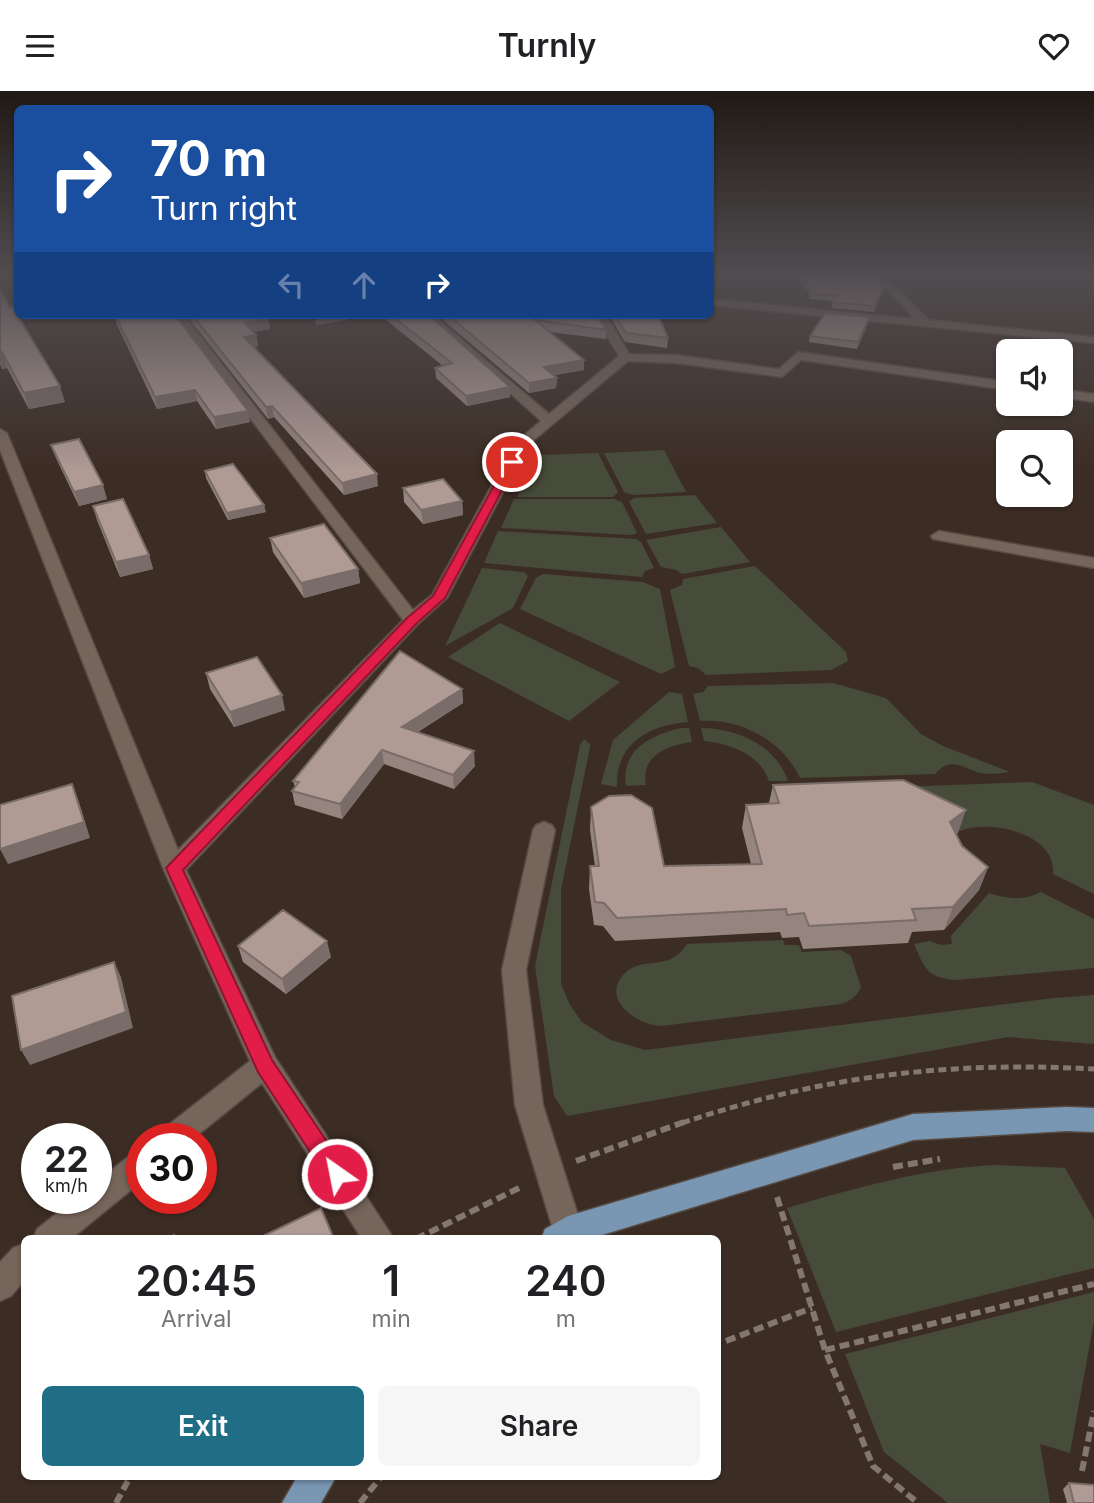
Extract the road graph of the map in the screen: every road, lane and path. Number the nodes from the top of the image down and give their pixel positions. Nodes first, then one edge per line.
1 (198, 341) edge
2 (457, 341) edge
3 (616, 341) edge
4 (625, 356) junction
5 (996, 384) edge
6 (1073, 395) edge
7 (1094, 398) edge
8 (549, 421) junction
9 (0, 433) edge
10 (939, 536) dead end
11 (1094, 563) edge
12 (412, 620) junction
13 (544, 830) dead end
14 (174, 868) junction
15 (265, 1065) junction
16 (1094, 1069) edge
17 (1094, 1120) edge
18 (192, 1123) edge
19 (550, 1173) junction
20 (126, 1176) edge
21 (774, 1189) dead end
22 (53, 1235) edge
23 (376, 1235) edge
24 (424, 1235) edge
25 (562, 1235) edge
26 (21, 1262) edge
27 (1094, 1284) edge
28 (0, 1285) edge
29 (812, 1308) junction
30 (726, 1341) dead end
31 (825, 1350) junction
32 (1094, 1411) edge
33 (1082, 1471) dead end
34 (128, 1480) edge
35 (316, 1480) edge
36 (379, 1480) edge
37 (116, 1503) edge
38 (300, 1503) edge
39 (360, 1503) edge
40 (918, 1503) edge

1 - 12 street
2 - 8 street
3 - 4 street
4 - 5 street
4 - 8 street
6 - 7 street
8 - 12 street
9 - 14 street
10 - 11 street
12 - 14 street
13 - 19 street
14 - 15 street
15 - 18 street
15 - 23 street
16 - 19 path
17 - 25 main road
19 - 24 path
19 - 25 street
20 - 22 street
21 - 29 path
26 - 28 street
27 - 31 path
29 - 30 path
29 - 31 path
31 - 40 path
32 - 33 path
34 - 37 path
35 - 38 main road
36 - 39 path

